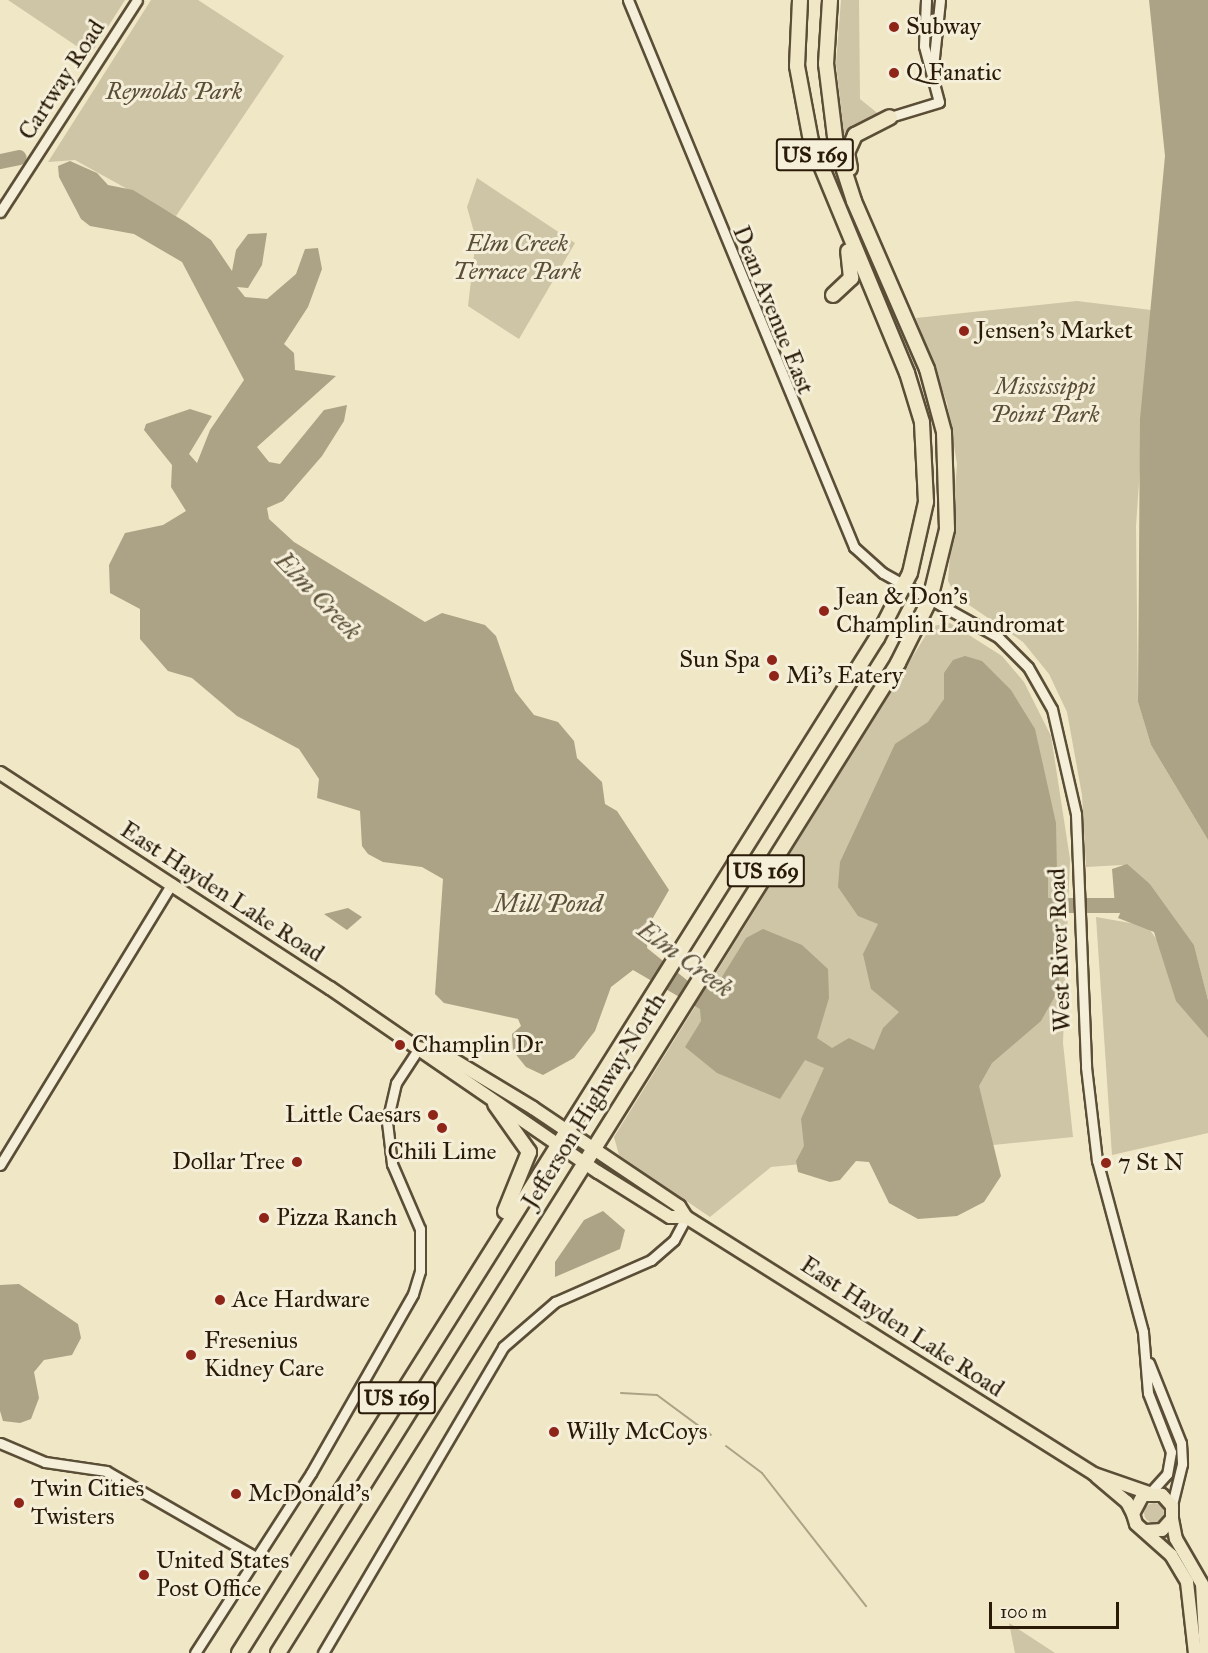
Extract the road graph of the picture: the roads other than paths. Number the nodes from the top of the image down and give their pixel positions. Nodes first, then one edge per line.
1 (137, 0) edge
2 (628, 0) edge
3 (800, 0) edge
4 (830, 0) edge
5 (926, 0) edge
6 (940, 0) edge
7 (933, 73) junction
8 (890, 117) joint
9 (817, 162) junction
10 (0, 212) edge
11 (878, 255) junction
12 (833, 295) dead end
13 (905, 585) junction
14 (930, 599) junction
15 (0, 773) edge
16 (172, 883) junction
17 (419, 1048) junction
18 (495, 1104) junction
19 (567, 1131) junction
20 (558, 1145) junction
21 (591, 1148) junction
22 (583, 1161) junction
23 (0, 1165) edge
24 (686, 1217) junction
25 (474, 1273) junction
26 (1146, 1355) junction
27 (0, 1443) edge
28 (1094, 1474) junction
29 (1149, 1493) junction
30 (1172, 1506) junction
31 (1133, 1514) junction
32 (1172, 1519) junction
33 (1146, 1531) junction
34 (254, 1556) junction
35 (195, 1653) edge
36 (239, 1653) edge
37 (278, 1653) edge
38 (323, 1653) edge
39 (1195, 1653) edge
40 (1206, 1653) edge

1 - 10 street, Cartway Road
2 - 13 street, Dean Avenue East
3 - 9 highway, US 169
4 - 11 highway, US 169
5 - 7 street
6 - 7 street
7 - 8 street
8 - 11 highway
9 - 12 highway
9 - 13 highway, US 169
11 - 14 highway, Jefferson Highway North / US 169
13 - 14 street, Dean Avenue East
13 - 19 highway, Jefferson Highway North / US 169
14 - 21 highway, Jefferson Highway North / US 169
14 - 26 street, West River Road
15 - 16 main road, East Hayden Lake Road
16 - 17 main road, East Hayden Lake Road
16 - 23 street
17 - 18 main road, East Hayden Lake Road
17 - 19 main road, East Hayden Lake Road
17 - 34 street
18 - 20 main road, East Hayden Lake Road
18 - 25 highway
19 - 20 highway, Jefferson Highway North / US 169
19 - 21 main road, East Hayden Lake Road
20 - 22 main road, East Hayden Lake Road
20 - 25 highway, Jefferson Highway North / US 169
21 - 22 highway, Jefferson Highway North / US 169
21 - 24 main road, East Hayden Lake Road
22 - 24 main road, East Hayden Lake Road
22 - 37 highway, Jefferson Highway North / US 169
24 - 28 main road, East Hayden Lake Road
24 - 38 street
25 - 36 highway, Jefferson Highway North / US 169
26 - 29 street, West River Road
26 - 30 street, West River Road
27 - 34 street
28 - 29 main road, East Hayden Lake Road
28 - 31 main road, East Hayden Lake Road
29 - 30 main road
29 - 31 main road
30 - 32 main road
31 - 33 main road
32 - 33 main road
32 - 40 main road
33 - 39 main road
34 - 35 street

